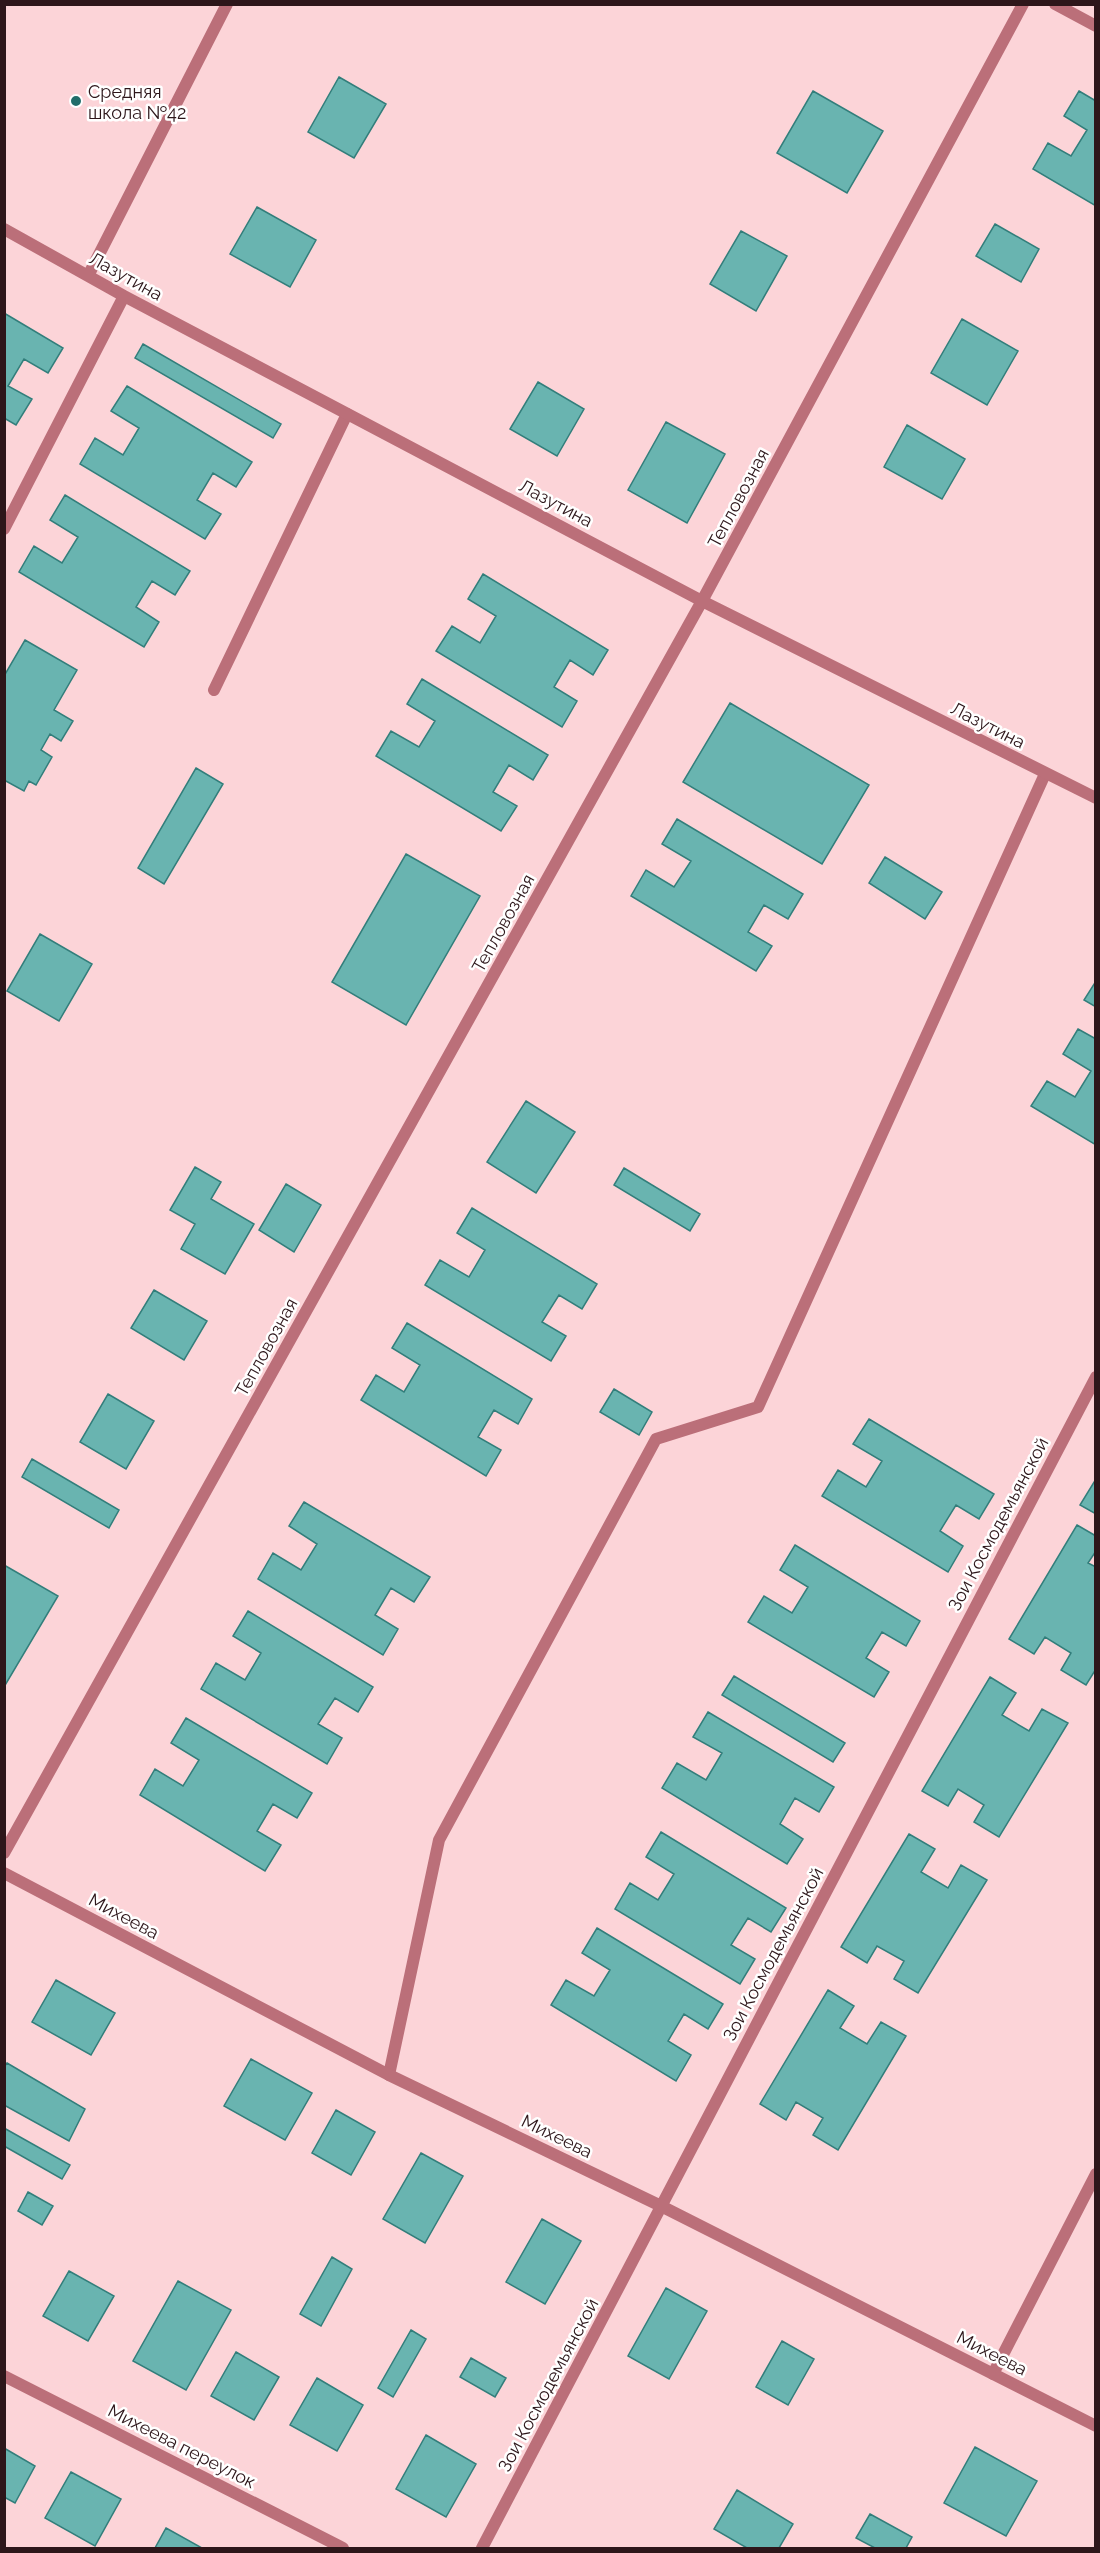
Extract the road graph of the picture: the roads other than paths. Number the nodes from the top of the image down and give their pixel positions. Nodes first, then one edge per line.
1 (227, 4) edge
2 (1023, 4) edge
3 (1056, 4) edge
4 (1095, 26) edge
5 (4, 229) edge
6 (88, 276) junction
7 (124, 296) junction
8 (347, 414) junction
9 (4, 529) edge
10 (702, 601) junction
11 (214, 690) dead end
12 (1045, 774) junction
13 (1095, 798) edge
14 (1095, 1377) edge
15 (4, 1853) edge
16 (4, 1873) edge
17 (388, 2075) junction
18 (1095, 2174) edge
19 (661, 2206) junction
20 (993, 2374) junction
21 (4, 2376) edge
22 (1095, 2426) edge
23 (343, 2548) edge
24 (482, 2548) edge

1 - 6 street
2 - 10 street, Тепловозная
3 - 4 street
5 - 6 street, Лазутина
6 - 7 street, Лазутина
7 - 8 street, Лазутина
7 - 9 street
8 - 10 street, Лазутина
8 - 11 street
10 - 12 street, Лазутина
10 - 15 street, Тепловозная
12 - 13 street, Лазутина
12 - 17 street
14 - 19 street, Зои Космодемьянской
16 - 17 street, Михеева
17 - 19 street, Михеева
18 - 20 street
19 - 20 street, Михеева
19 - 24 street, Зои Космодемьянской
20 - 22 street, Михеева
21 - 23 street, Михеева переулок

